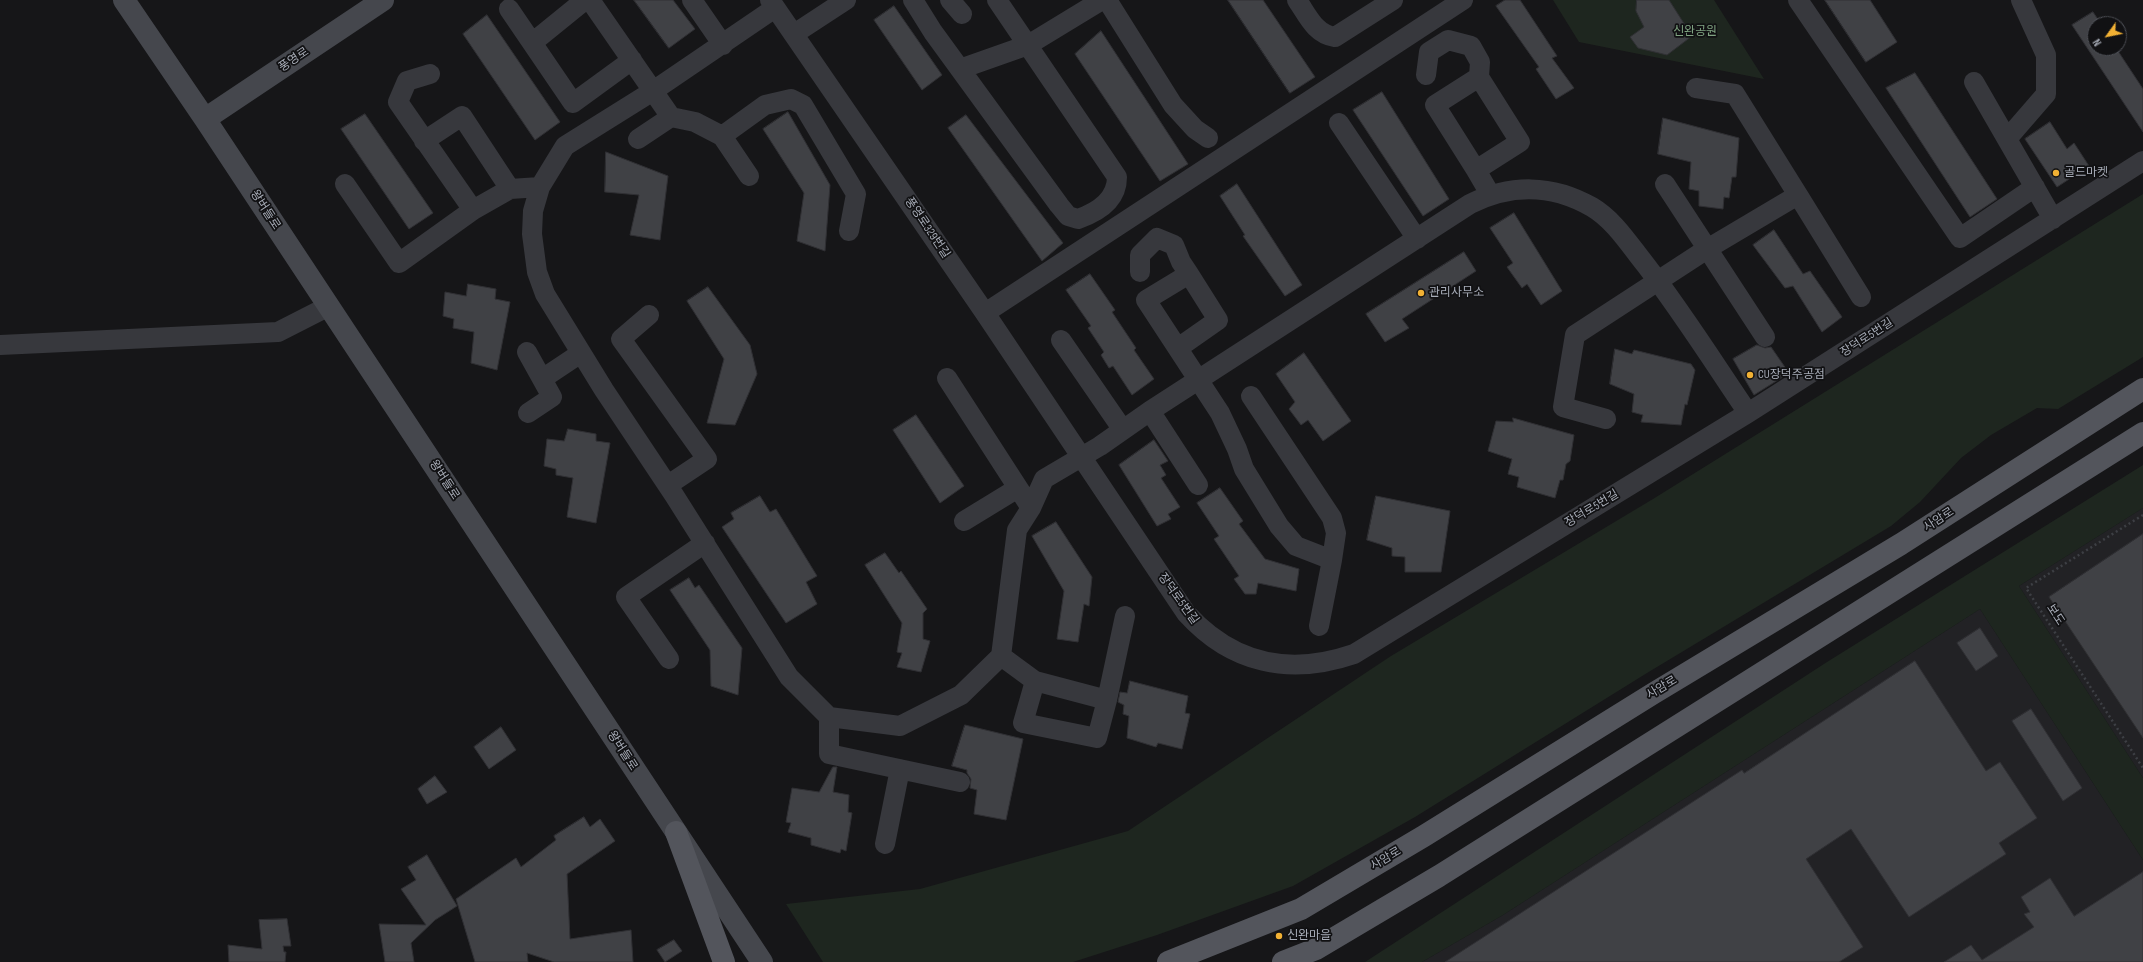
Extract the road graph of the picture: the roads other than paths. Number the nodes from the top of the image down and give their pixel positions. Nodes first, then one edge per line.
1 (124, 0) edge
2 (383, 0) edge
3 (585, 0) edge
4 (590, 0) edge
5 (692, 0) edge
6 (846, 0) edge
7 (913, 0) edge
8 (997, 0) edge
9 (1102, 0) edge
10 (1106, 0) edge
11 (1297, 0) edge
12 (1393, 0) edge
13 (1463, 0) edge
14 (1798, 0) edge
15 (2021, 0) edge
16 (772, 4) edge
17 (509, 9) dead end
18 (794, 34) junction
19 (532, 43) junction
20 (723, 45) junction
21 (1028, 45) junction
22 (632, 60) junction
23 (960, 69) junction
24 (430, 74) dead end
25 (1426, 75) dead end
26 (1479, 77) junction
27 (1974, 82) dead end
28 (1696, 88) dead end
29 (653, 91) junction
30 (671, 117) junction
31 (205, 119) junction
32 (1339, 123) dead end
33 (722, 136) junction
34 (1208, 138) dead end
35 (638, 139) dead end
36 (2007, 139) junction
37 (424, 141) junction
38 (2143, 161) edge
39 (1476, 170) junction
40 (749, 176) dead end
41 (345, 184) dead end
42 (1665, 184) dead end
43 (540, 187) junction
44 (2035, 187) junction
45 (510, 189) junction
46 (1490, 194) junction
47 (1798, 195) junction
48 (473, 210) junction
49 (2053, 218) junction
50 (849, 231) dead end
51 (1417, 239) junction
52 (1707, 249) junction
53 (1140, 272) dead end
54 (1189, 274) junction
55 (1658, 281) junction
56 (1861, 297) dead end
57 (329, 306) junction
58 (985, 313) junction
59 (649, 315) dead end
60 (1765, 337) dead end
61 (1061, 340) dead end
62 (0, 345) edge
63 (1178, 348) junction
64 (527, 352) dead end
65 (581, 353) junction
66 (947, 378) dead end
67 (542, 380) junction
68 (1199, 380) junction
69 (2143, 389) edge
70 (1251, 396) dead end
71 (1150, 411) junction
72 (528, 413) dead end
73 (1748, 413) junction
74 (1606, 419) dead end
75 (1123, 430) junction
76 (2143, 433) edge
77 (1082, 456) junction
78 (668, 485) junction
79 (1198, 485) dead end
80 (1018, 488) junction
81 (1031, 508) junction
82 (964, 521) dead end
83 (705, 543) junction
84 (1332, 560) junction
85 (1125, 616) dead end
86 (1319, 626) dead end
87 (1001, 656) junction
88 (669, 659) dead end
89 (1035, 682) junction
90 (1107, 700) junction
91 (829, 718) junction
92 (900, 769) junction
93 (960, 782) dead end
94 (676, 832) junction
95 (886, 844) dead end
96 (724, 962) edge
97 (762, 962) edge
98 (1168, 962) edge
99 (1283, 962) edge

1 - 31 main road, 왕버들로
2 - 31 main road, 풍영로
3 - 19 street
4 - 22 street
5 - 20 street
6 - 18 street
7 - 23 street
8 - 21 street
9 - 21 street
10 - 34 street
11 - 12 street
13 - 58 street
14 - 44 street
15 - 36 street
16 - 18 street, 풍영로329번길
16 - 20 street
17 - 19 street
18 - 58 street, 풍영로329번길
19 - 22 street
20 - 29 street
21 - 23 street
21 - 23 street
22 - 29 street
24 - 37 street
25 - 26 street
26 - 39 street
26 - 39 street
27 - 36 street
28 - 47 street
29 - 30 street
29 - 43 street
30 - 33 street
30 - 35 street
31 - 57 main road, 왕버들로
32 - 51 street
33 - 40 street
33 - 50 street
36 - 44 street
37 - 45 street
37 - 48 street
38 - 49 street, 장덕로5번길
39 - 46 street
41 - 48 street
42 - 52 street
43 - 45 street
43 - 65 street
44 - 49 street
45 - 48 street
46 - 51 street
46 - 55 street
47 - 52 street
47 - 56 street
49 - 73 street, 장덕로5번길
51 - 68 street
52 - 55 street
52 - 60 street
53 - 54 street
54 - 63 street
54 - 63 street
55 - 73 street
55 - 74 street
57 - 62 street
57 - 94 main road, 왕버들로
58 - 77 street, 풍영로329번길
59 - 78 street
61 - 75 street
63 - 68 street
64 - 67 street
65 - 67 street
65 - 78 street
66 - 80 street
67 - 72 street
68 - 71 street
68 - 84 street
69 - 98 main road, 사암로
70 - 84 street
71 - 75 street
71 - 79 street
73 - 77 street, 장덕로5번길
75 - 77 street
76 - 99 main road
77 - 81 street
78 - 83 street
80 - 81 street
80 - 82 street
81 - 87 street
83 - 88 street
83 - 91 street
84 - 86 street
85 - 90 street
87 - 89 street
87 - 91 street
89 - 90 street
89 - 90 street
91 - 92 street
92 - 93 street
92 - 95 street
94 - 96 main road
94 - 97 main road, 왕버들로

